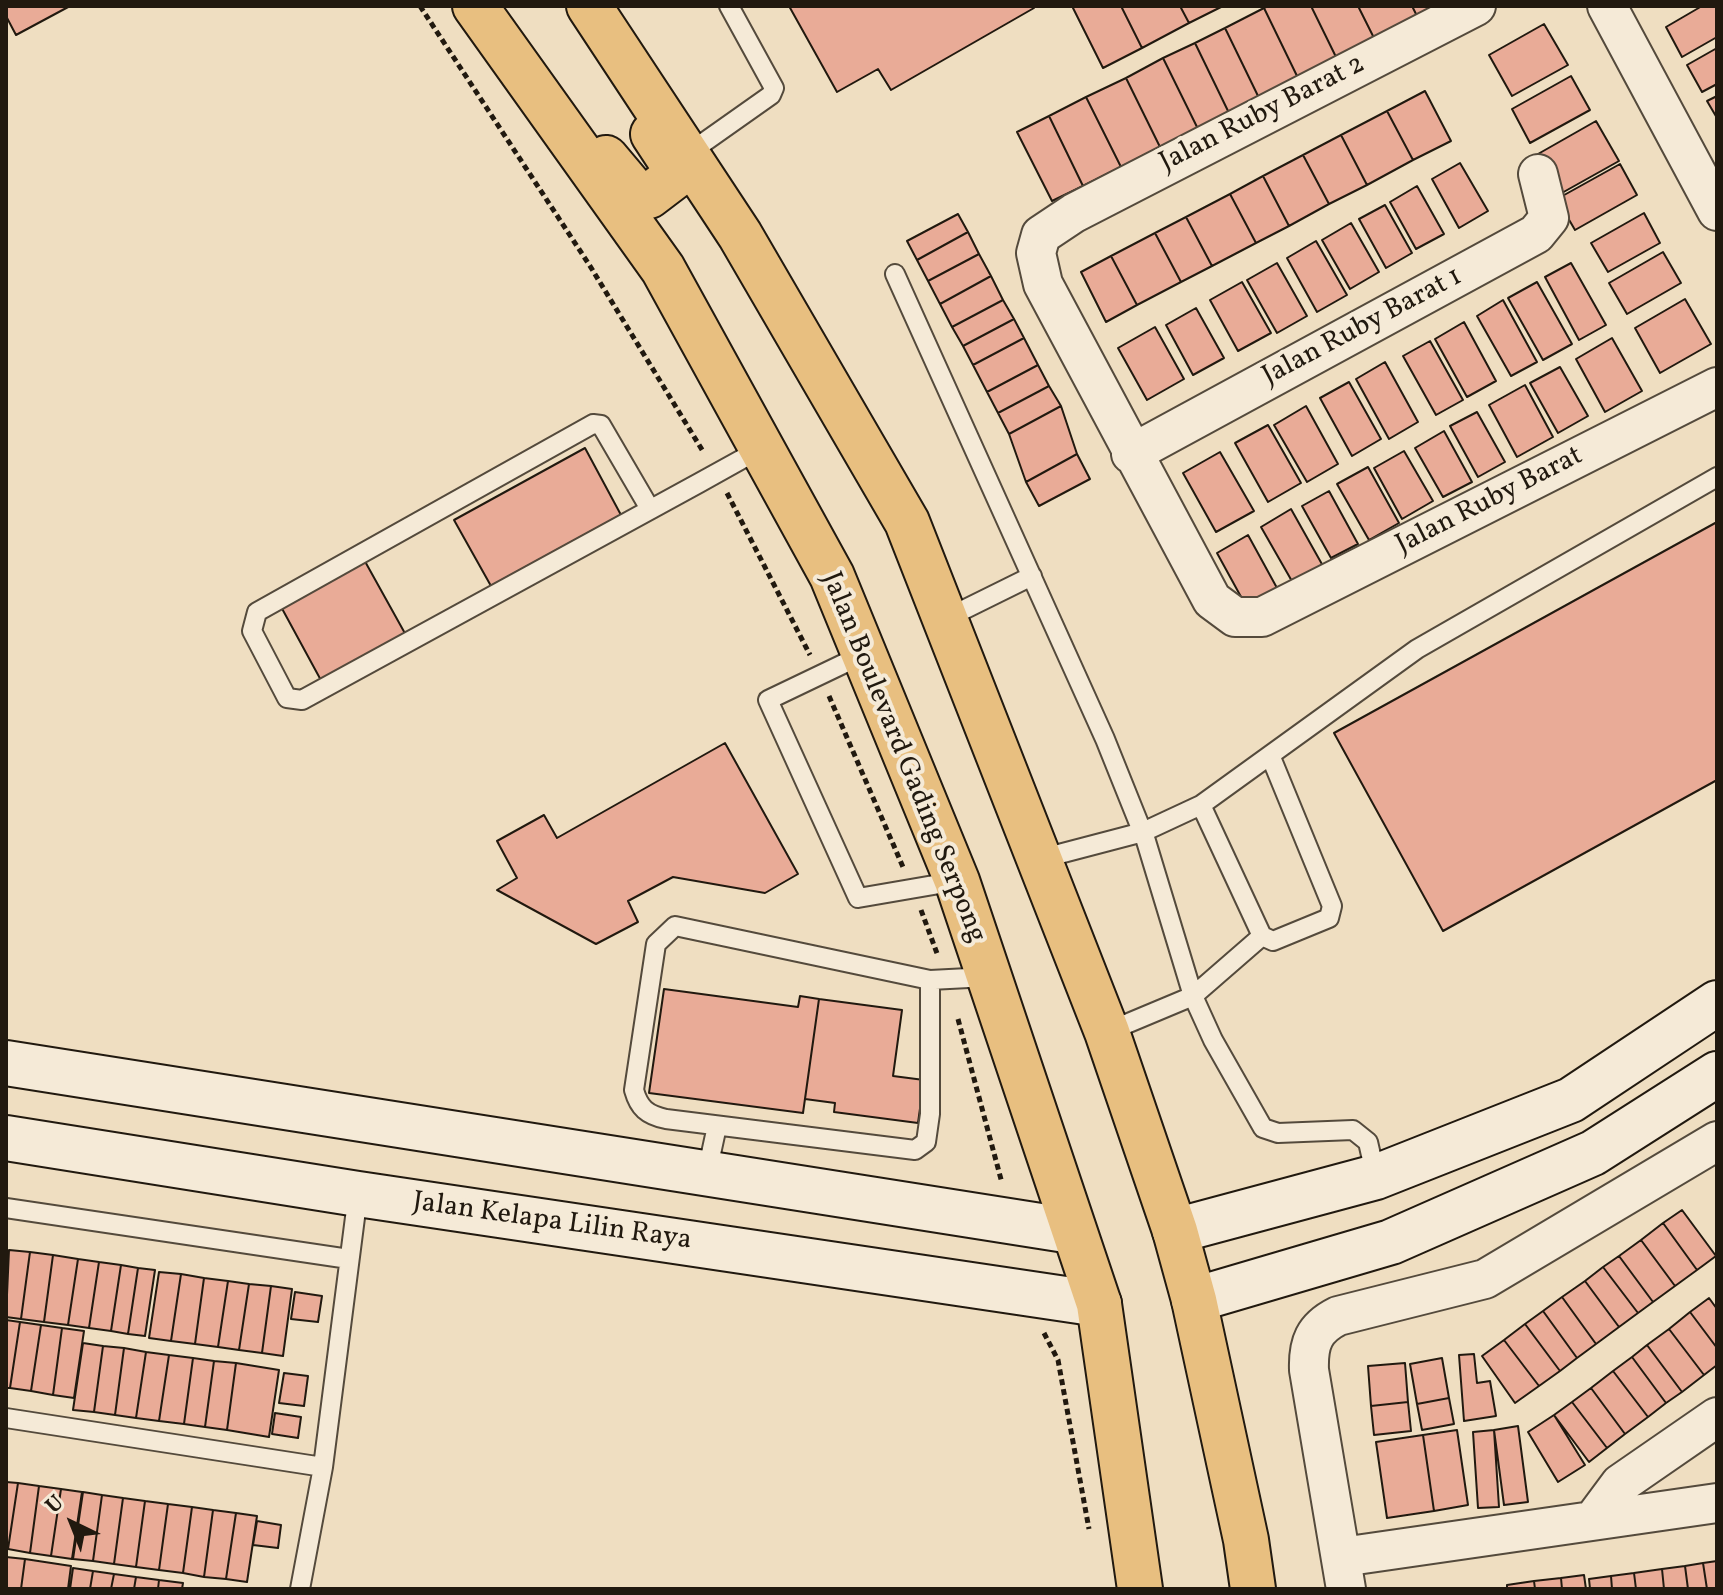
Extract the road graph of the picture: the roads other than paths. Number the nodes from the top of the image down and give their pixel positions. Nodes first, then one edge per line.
1 (573, 6) edge
2 (589, 6) edge
3 (729, 6) edge
4 (1476, 6) edge
5 (1607, 6) edge
6 (478, 10) edge
7 (686, 155) junction
8 (1538, 174) dead end
9 (1717, 211) edge
10 (895, 274) dead end
11 (797, 333) junction
12 (727, 384) junction
13 (1717, 387) edge
14 (762, 448) junction
15 (1131, 454) junction
16 (1717, 477) edge
17 (650, 509) junction
18 (1032, 576) junction
19 (947, 618) junction
20 (864, 654) junction
21 (1270, 755) junction
22 (1201, 805) junction
23 (1143, 832) junction
24 (1040, 859) junction
25 (957, 881) junction
26 (1262, 936) junction
27 (955, 979) junction
28 (1193, 996) junction
29 (1717, 1003) edge
30 (1107, 1032) junction
31 (6, 1063) edge
32 (1717, 1074) edge
33 (717, 1126) junction
34 (6, 1138) edge
35 (1717, 1141) edge
36 (707, 1172) junction
37 (1376, 1177) junction
38 (358, 1194) junction
39 (6, 1208) edge
40 (1072, 1231) junction
41 (1175, 1231) junction
42 (349, 1259) junction
43 (1194, 1300) junction
44 (1099, 1304) junction
45 (1717, 1417) edge
46 (6, 1418) edge
47 (323, 1467) junction
48 (1717, 1503) edge
49 (1594, 1519) junction
50 (1344, 1573) edge
51 (300, 1589) edge
52 (1140, 1589) edge
53 (1253, 1589) edge

1 - 6 main road
2 - 7 main road
3 - 7 lane
4 - 15 street, Jalan Ruby Barat 2
5 - 9 street
6 - 12 main road, Jalan Boulevard Gading Serpong
7 - 11 main road
8 - 15 street, Jalan Ruby Barat 1
10 - 18 lane
11 - 12 main road
11 - 19 main road
12 - 14 main road, Jalan Boulevard Gading Serpong
13 - 15 street, Jalan Ruby Barat
14 - 17 lane
14 - 20 main road, Jalan Boulevard Gading Serpong
16 - 21 lane
17 - 17 lane
18 - 19 lane
18 - 23 lane
19 - 24 main road
20 - 25 main road, Jalan Boulevard Gading Serpong
20 - 25 lane
21 - 22 lane
21 - 26 lane
22 - 23 lane
22 - 26 lane
23 - 24 lane
23 - 28 lane
24 - 30 main road
25 - 27 main road, Jalan Boulevard Gading Serpong
26 - 28 lane
27 - 33 lane
27 - 33 lane
27 - 40 main road, Jalan Boulevard Gading Serpong
28 - 30 lane
28 - 37 lane
29 - 37 street
30 - 41 main road
31 - 36 street
32 - 43 street
33 - 36 lane
34 - 38 street, Jalan Kelapa Lilin Raya
35 - 50 street
36 - 40 street
37 - 41 street
38 - 42 lane
38 - 44 street, Jalan Kelapa Lilin Raya
39 - 42 lane
40 - 44 main road, Jalan Boulevard Gading Serpong
41 - 43 main road
42 - 47 lane
43 - 53 main road
44 - 52 main road, Jalan Boulevard Gading Serpong
45 - 49 street
46 - 47 lane
47 - 51 lane
48 - 49 street
49 - 50 street

